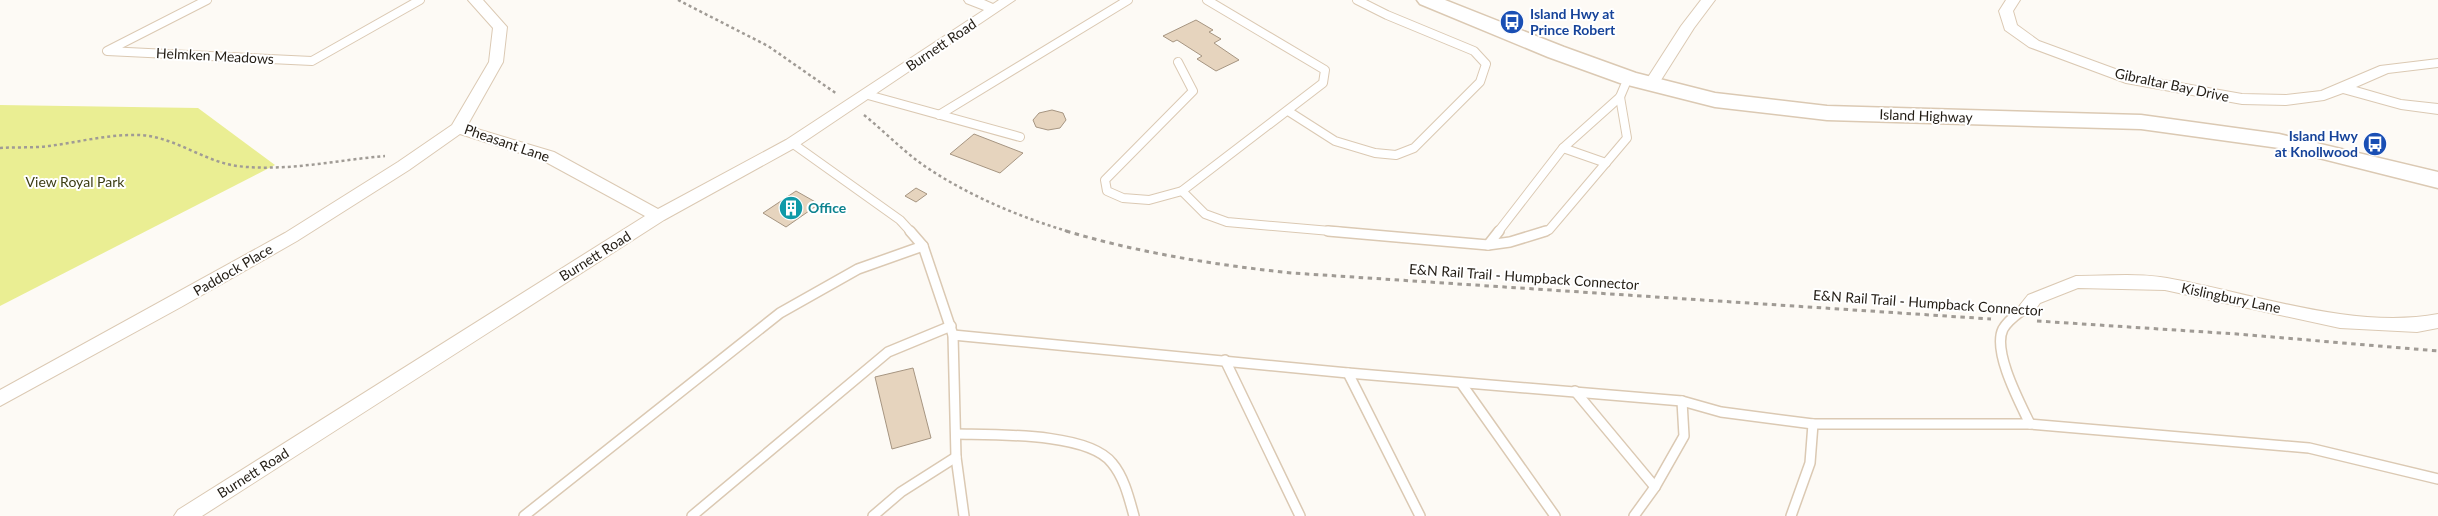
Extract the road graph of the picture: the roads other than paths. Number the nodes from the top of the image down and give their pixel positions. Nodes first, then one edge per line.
1 (207, 0) edge
2 (420, 0) edge
3 (475, 0) edge
4 (971, 0) edge
5 (1128, 0) edge
6 (1207, 0) edge
7 (1357, 0) edge
8 (1427, 0) edge
9 (1708, 0) edge
10 (2013, 0) edge
11 (1001, 4) edge
12 (1178, 62) dead end
13 (2438, 63) edge
14 (1651, 85) junction
15 (2342, 87) junction
16 (1624, 88) junction
17 (868, 95) junction
18 (2438, 110) edge
19 (1288, 111) junction
20 (939, 115) junction
21 (458, 128) junction
22 (1020, 137) dead end
23 (792, 143) junction
24 (1563, 148) junction
25 (1606, 164) junction
26 (2438, 180) edge
27 (1182, 191) junction
28 (658, 216) junction
29 (1488, 245) junction
30 (923, 246) junction
31 (2029, 305) joint
32 (2438, 320) edge
33 (952, 330) junction
34 (1225, 360) junction
35 (1348, 373) junction
36 (1461, 383) junction
37 (1575, 391) junction
38 (0, 399) edge
39 (1682, 401) junction
40 (1813, 424) junction
41 (2030, 424) junction
42 (956, 434) junction
43 (956, 457) junction
44 (2438, 479) edge
45 (1655, 487) junction
46 (185, 516) edge
47 (524, 516) edge
48 (692, 516) edge
49 (873, 516) edge
50 (964, 516) edge
51 (1134, 516) edge
52 (1300, 516) edge
53 (1420, 516) edge
54 (1555, 516) edge
55 (1634, 516) edge
56 (1791, 516) edge

1 - 2 lane, Helmken Meadows
3 - 21 street, Pheasant Lane
4 - 11 street
5 - 20 lane
6 - 19 lane
7 - 19 lane
8 - 16 main road, Island Highway
9 - 14 street
10 - 15 street, Gibraltar Bay Drive
11 - 17 street, Burnett Road
12 - 27 lane
13 - 15 street, Gibraltar Bay Drive
14 - 16 main road, Island Highway
14 - 26 main road, Island Highway
15 - 18 street
16 - 24 lane
16 - 25 lane
17 - 20 lane
17 - 23 street, Burnett Road
19 - 27 lane
20 - 22 lane
21 - 28 street, Pheasant Lane
21 - 38 street, Paddock Place
23 - 28 street, Burnett Road
23 - 30 lane
24 - 25 lane
24 - 29 lane
25 - 29 lane
27 - 29 lane
28 - 46 street, Burnett Road
30 - 33 lane
30 - 47 lane
31 - 32 street, Kislingbury Lane
31 - 41 lane
33 - 34 lane
33 - 42 lane
33 - 48 lane
34 - 35 lane
34 - 52 lane
35 - 36 lane
35 - 53 lane
36 - 37 lane
36 - 54 lane
37 - 39 lane
37 - 45 lane
39 - 40 lane
39 - 45 lane
40 - 41 lane
40 - 56 lane
41 - 44 lane
42 - 43 lane
42 - 51 lane
43 - 49 lane
43 - 50 lane
45 - 55 lane

